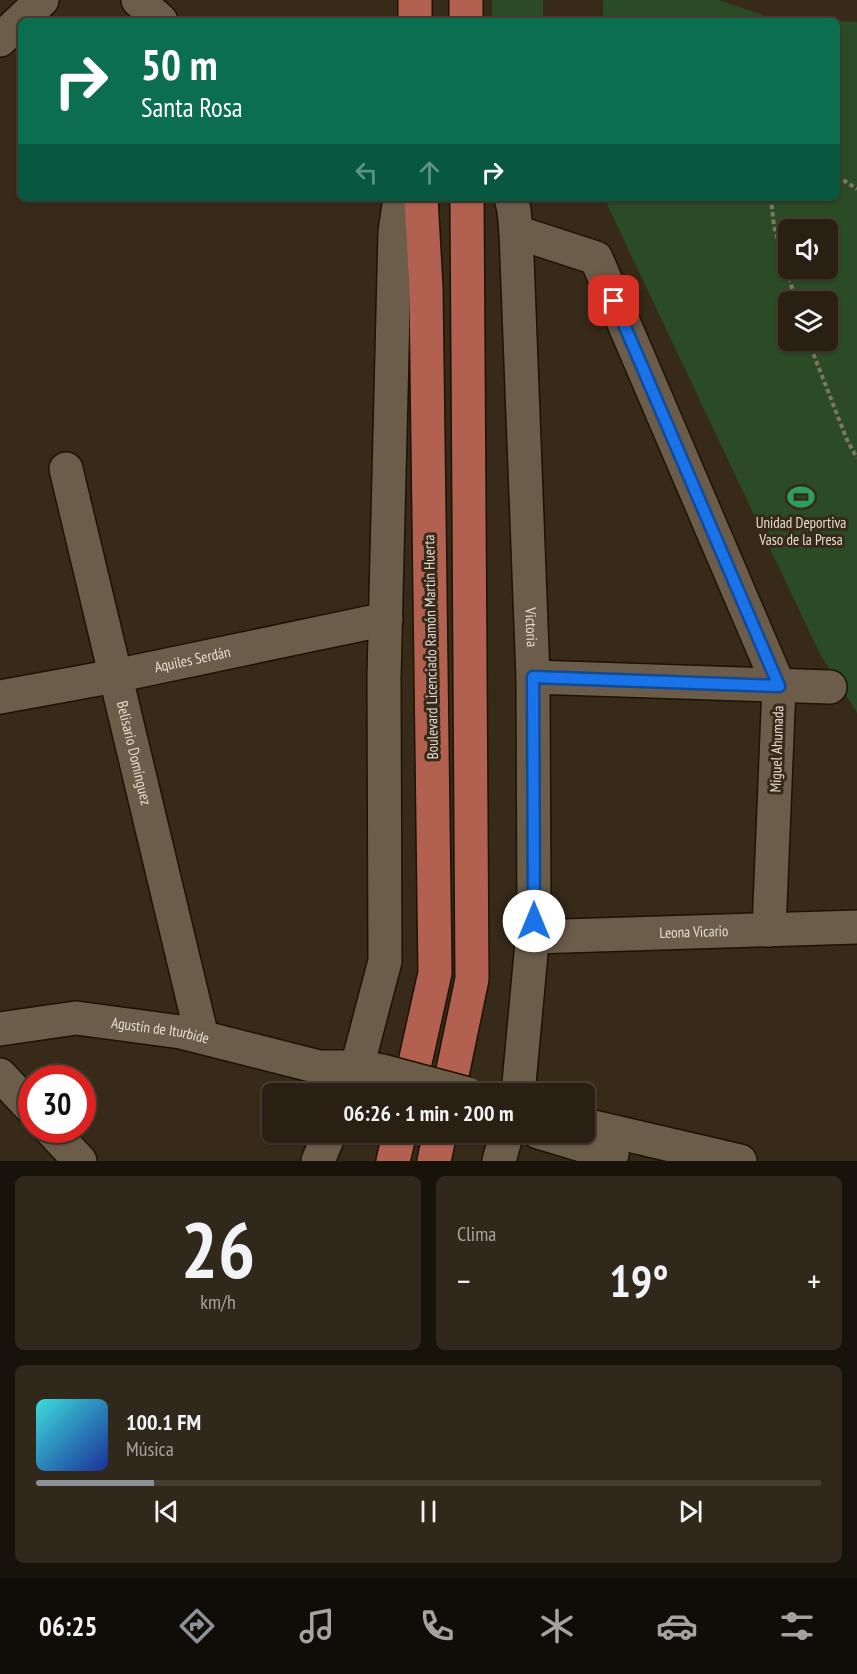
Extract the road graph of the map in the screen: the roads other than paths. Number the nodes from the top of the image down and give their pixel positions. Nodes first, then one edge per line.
1 (42, 0) edge
2 (138, 0) edge
3 (415, 0) edge
4 (466, 0) edge
5 (23, 18) edge
6 (158, 18) edge
7 (415, 18) edge
8 (466, 18) edge
9 (18, 23) edge
10 (0, 40) edge
11 (400, 201) edge
12 (421, 201) edge
13 (467, 201) edge
14 (512, 201) edge
15 (516, 232) junction
16 (66, 469) dead end
17 (386, 619) junction
18 (116, 676) junction
19 (533, 677) junction
20 (779, 686) junction
21 (830, 687) dead end
22 (0, 697) edge
23 (857, 927) edge
24 (769, 930) junction
25 (532, 937) junction
26 (0, 1029) edge
27 (202, 1037) junction
28 (0, 1075) edge
29 (361, 1083) edge
30 (364, 1083) edge
31 (410, 1083) edge
32 (450, 1083) edge
33 (519, 1083) edge
34 (18, 1094) edge
35 (595, 1130) edge
36 (64, 1143) edge
37 (325, 1143) edge
38 (397, 1143) edge
39 (438, 1143) edge
40 (504, 1143) edge
41 (590, 1143) edge
42 (637, 1153) edge
43 (81, 1161) edge
44 (318, 1161) edge
45 (393, 1161) edge
46 (434, 1161) edge
47 (499, 1161) edge
48 (740, 1161) edge

1 - 5 street
2 - 6 street
3 - 7 main road
4 - 8 main road
9 - 10 street
11 - 17 street
12 - 31 main road, Boulevard Licenciado Ramón Martín Huerta
13 - 32 main road
14 - 15 street, Victoria
15 - 19 street, Victoria
15 - 20 street, Miguel Ahumada
16 - 18 street, Belisario Domínguez
17 - 18 street, Aquiles Serdán
17 - 30 street
18 - 22 street, Aquiles Serdán
18 - 27 street, Belisario Domínguez
19 - 20 street
19 - 25 street, Victoria
20 - 21 street
20 - 24 street, Miguel Ahumada
23 - 24 street, Leona Vicario
24 - 25 street, Leona Vicario
25 - 33 street, Victoria
26 - 27 street, Agustín de Iturbide
27 - 29 street, Agustín de Iturbide
28 - 34 street
35 - 42 street
36 - 43 street
37 - 44 street
38 - 45 main road
39 - 46 main road
40 - 47 street
41 - 42 street
42 - 48 street

